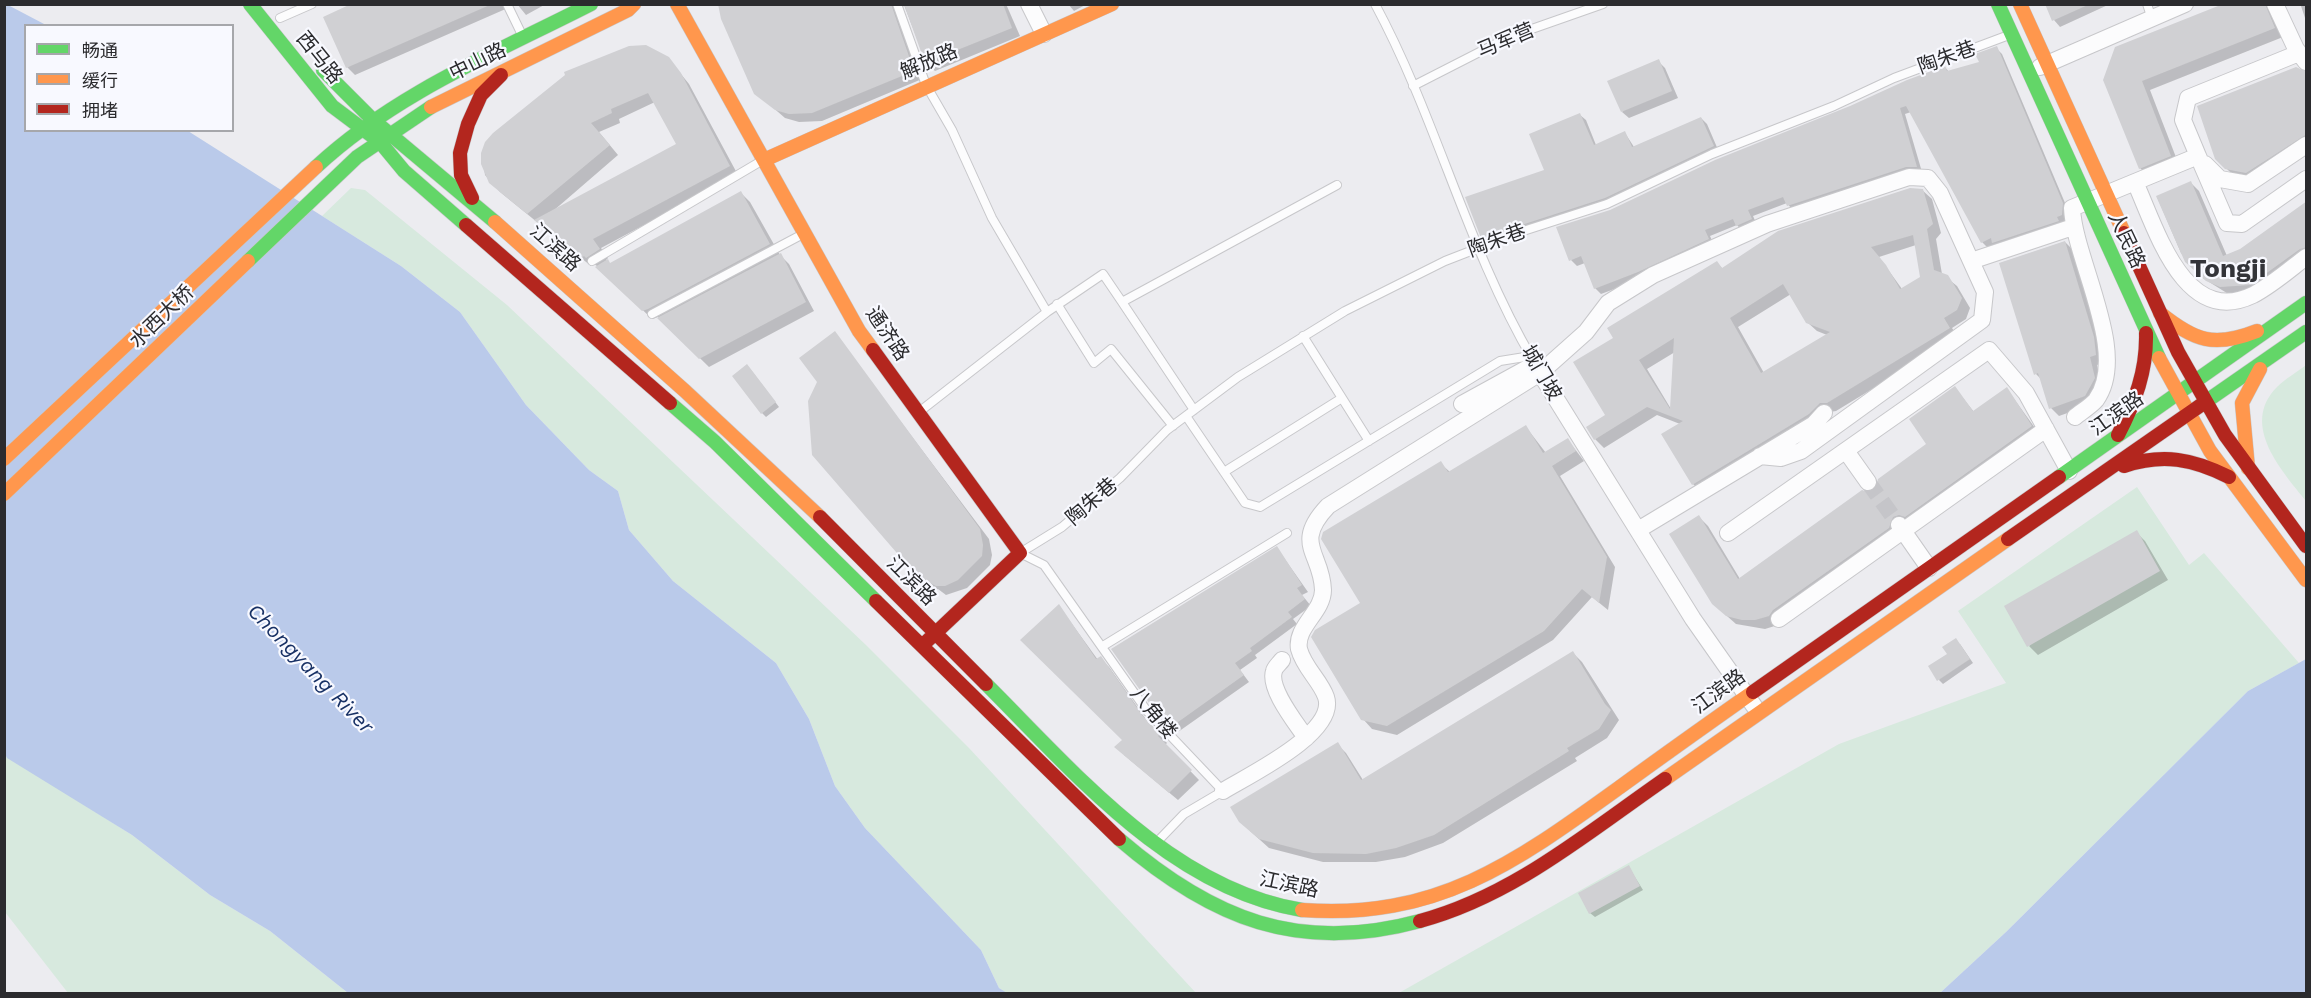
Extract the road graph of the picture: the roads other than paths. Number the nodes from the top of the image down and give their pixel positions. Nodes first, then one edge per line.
1 (250, 4) edge
2 (269, 4) edge
3 (312, 4) edge
4 (507, 4) edge
5 (591, 4) edge
6 (634, 4) edge
7 (677, 4) edge
8 (897, 4) edge
9 (1029, 4) edge
10 (1113, 4) edge
11 (1375, 4) edge
12 (1603, 4) edge
13 (1998, 4) edge
14 (2020, 4) edge
15 (2185, 4) edge
16 (2275, 4) edge
17 (1588, 7) edge
18 (2150, 12) edge
19 (283, 22) joint
20 (2030, 28) junction
21 (1044, 34) junction
22 (2012, 34) junction
23 (524, 40) junction
24 (2303, 57) edge
25 (314, 60) dead end
26 (2046, 64) junction
27 (505, 71) junction
28 (2028, 72) junction
29 (926, 85) junction
30 (1413, 86) junction
31 (376, 121) junction
32 (363, 129) junction
33 (393, 134) junction
34 (380, 142) junction
35 (2307, 145) edge
36 (332, 152) joint
37 (2198, 156) junction
38 (764, 160) junction
39 (346, 168) joint
40 (2307, 179) edge
41 (2135, 182) junction
42 (1336, 184) dead end
43 (2106, 194) junction
44 (473, 202) junction
45 (2087, 202) junction
46 (2073, 227) junction
47 (805, 233) junction
48 (1479, 248) junction
49 (2307, 257) edge
50 (592, 261) dead end
51 (1971, 261) junction
52 (1122, 302) junction
53 (2307, 303) edge
54 (1057, 304) junction
55 (1047, 312) junction
56 (2160, 313) junction
57 (652, 314) dead end
58 (2283, 320) junction
59 (2145, 329) junction
60 (2307, 332) edge
61 (1303, 336) junction
62 (1536, 364) junction
63 (2263, 364) junction
64 (2195, 383) junction
65 (2179, 395) junction
66 (1342, 398) junction
67 (2206, 403) junction
68 (1462, 404) dead end
69 (1194, 410) junction
70 (918, 412) junction
71 (1824, 413) dead end
72 (2189, 414) junction
73 (1186, 416) junction
74 (2075, 417) dead end
75 (1173, 426) junction
76 (2046, 429) junction
77 (2116, 438) junction
78 (1369, 441) junction
79 (1846, 451) junction
80 (1760, 456) junction
81 (4, 459) edge
82 (2249, 470) junction
83 (2069, 471) junction
84 (1224, 472) junction
85 (2098, 477) junction
86 (2231, 480) junction
87 (1868, 482) tunnel mouth
88 (4, 494) edge
89 (1901, 528) junction
90 (1638, 530) junction
91 (1287, 533) dead end
92 (1728, 533) dead end
93 (2307, 546) edge
94 (1020, 554) junction
95 (1929, 568) junction
96 (2307, 580) edge
97 (1779, 619) dead end
98 (935, 633) junction
99 (921, 646) junction
100 (1103, 646) junction
101 (1282, 660) dead end
102 (1747, 696) junction
103 (1760, 714) junction
104 (1306, 738) junction
105 (1223, 791) junction
106 (1156, 842) junction
107 (1143, 860) junction

1 - 32 main road, 西马路
2 - 19 main road, 西马路
3 - 19 lane
4 - 23 lane
5 - 23 main road, 中山路
6 - 27 main road, 中山路
7 - 38 main road, 通济路
8 - 29 lane
9 - 21 street
10 - 21 main road, 解放路
11 - 30 lane, 城门坡
12 - 17 lane, 马军营
13 - 22 main road, 人民路
14 - 20 main road, 人民路
15 - 18 street
16 - 24 street
17 - 30 lane, 马军营
18 - 26 street
20 - 22 lane, 陶朱巷
20 - 26 main road, 人民路
21 - 29 main road, 解放路
22 - 28 main road, 人民路
22 - 48 lane, 陶朱巷
23 - 31 main road, 中山路
24 - 37 street
25 - 31 main road, 西马路
26 - 28 street
26 - 43 main road, 人民路
27 - 33 main road, 中山路
27 - 44 main road
28 - 45 main road, 人民路
29 - 38 main road, 解放路
29 - 55 lane
30 - 48 lane, 城门坡
31 - 32 main road, 中山路
31 - 33 main road, 江滨路
32 - 34 main road, 西马路
32 - 36 main road, 中山路
33 - 34 main road, 中山路
33 - 44 main road, 江滨路
34 - 39 main road, 中山路
34 - 99 main road, 江滨路
35 - 37 street
36 - 81 main road, 水西大桥
37 - 40 street
37 - 41 street
38 - 47 main road, 通济路
38 - 50 lane
39 - 88 main road, 水西大桥
41 - 43 street
41 - 49 street
42 - 52 lane
43 - 45 street
43 - 56 main road, 人民路
44 - 98 main road, 江滨路
45 - 46 street
45 - 59 main road, 人民路
46 - 51 street
46 - 74 street
47 - 57 lane
47 - 70 main road, 通济路
48 - 61 lane, 陶朱巷
48 - 62 lane, 城门坡
51 - 62 street
51 - 80 street
52 - 54 lane
52 - 69 lane
53 - 58 main road, 江滨路
54 - 55 lane
54 - 75 lane
55 - 70 lane
56 - 58 main road
56 - 64 main road, 人民路
58 - 64 main road, 江滨路
59 - 65 main road, 人民路
59 - 77 main road
60 - 63 main road, 江滨路
61 - 66 lane
61 - 69 lane, 陶朱巷
62 - 68 street
62 - 78 lane
62 - 90 street, 城门坡
62 - 104 street
63 - 67 main road, 江滨路
63 - 82 main road
64 - 65 main road, 江滨路
64 - 67 main road, 人民路
65 - 72 main road, 人民路
65 - 77 main road, 江滨路
66 - 78 lane
66 - 84 lane
67 - 72 main road, 江滨路
67 - 82 main road, 人民路
69 - 73 lane, 陶朱巷
70 - 94 main road, 通济路
71 - 80 street
72 - 85 main road, 江滨路
72 - 86 main road, 人民路
73 - 75 lane, 陶朱巷
73 - 84 lane
75 - 94 lane, 陶朱巷
76 - 79 street
76 - 83 street
76 - 89 street
77 - 83 main road, 江滨路
78 - 84 lane
79 - 87 street
79 - 92 street
80 - 90 street
82 - 93 main road, 人民路
83 - 95 main road, 江滨路
85 - 86 main road
85 - 103 main road, 江滨路
86 - 96 main road, 人民路
89 - 95 street
89 - 97 street
90 - 102 street, 城门坡
91 - 100 lane
94 - 98 main road
94 - 100 lane, 八角楼
95 - 102 main road, 江滨路
98 - 99 main road
98 - 106 main road, 江滨路
99 - 107 main road, 江滨路
100 - 105 lane, 八角楼
101 - 104 street
102 - 103 street, 城门坡
102 - 106 main road, 江滨路
103 - 107 main road, 江滨路
104 - 105 street
105 - 106 lane
106 - 107 lane

